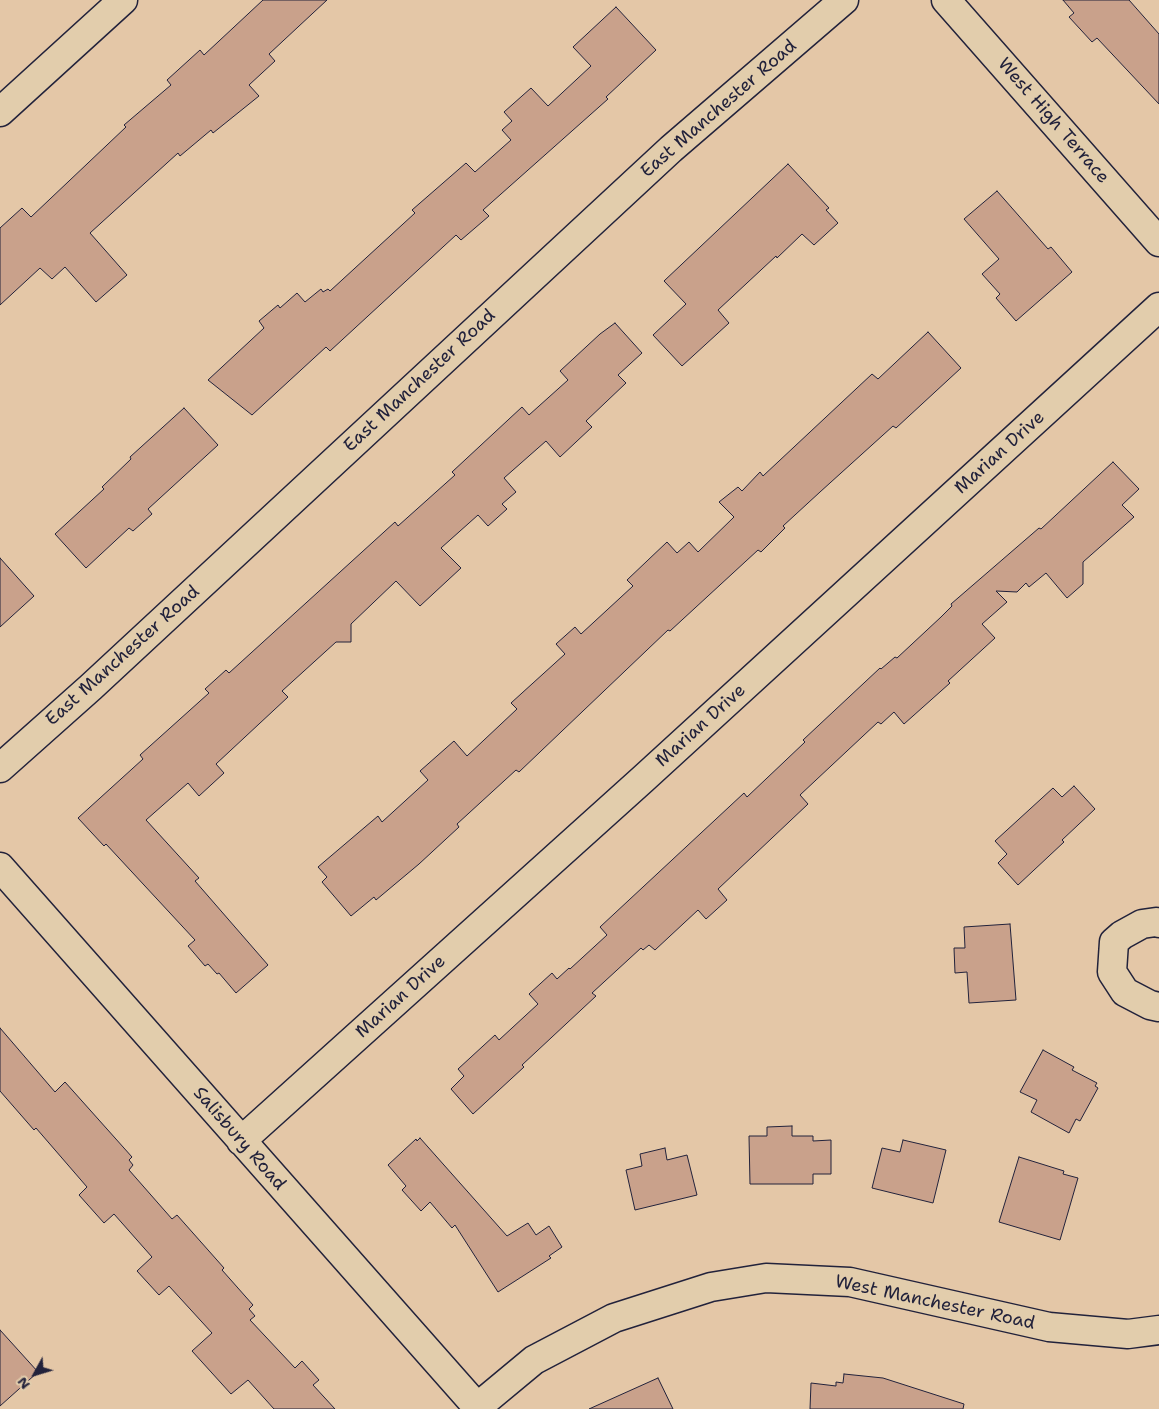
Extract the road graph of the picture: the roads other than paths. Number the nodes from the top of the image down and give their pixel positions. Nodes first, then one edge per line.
1 (123, 0) edge
2 (844, 0) edge
3 (946, 0) edge
4 (0, 112) edge
5 (1159, 242) edge
6 (1159, 307) edge
7 (0, 768) edge
8 (0, 867) edge
9 (1159, 923) edge
10 (1159, 1007) edge
11 (241, 1141) junction
12 (1159, 1330) edge
13 (477, 1408) edge

1 - 4 street
2 - 7 street, East Manchester Road
3 - 5 street, West High Terrace
6 - 11 street, Marian Drive
8 - 11 street, Salisbury Road
9 - 10 street
11 - 13 street, Salisbury Road
12 - 13 street, West Manchester Road

